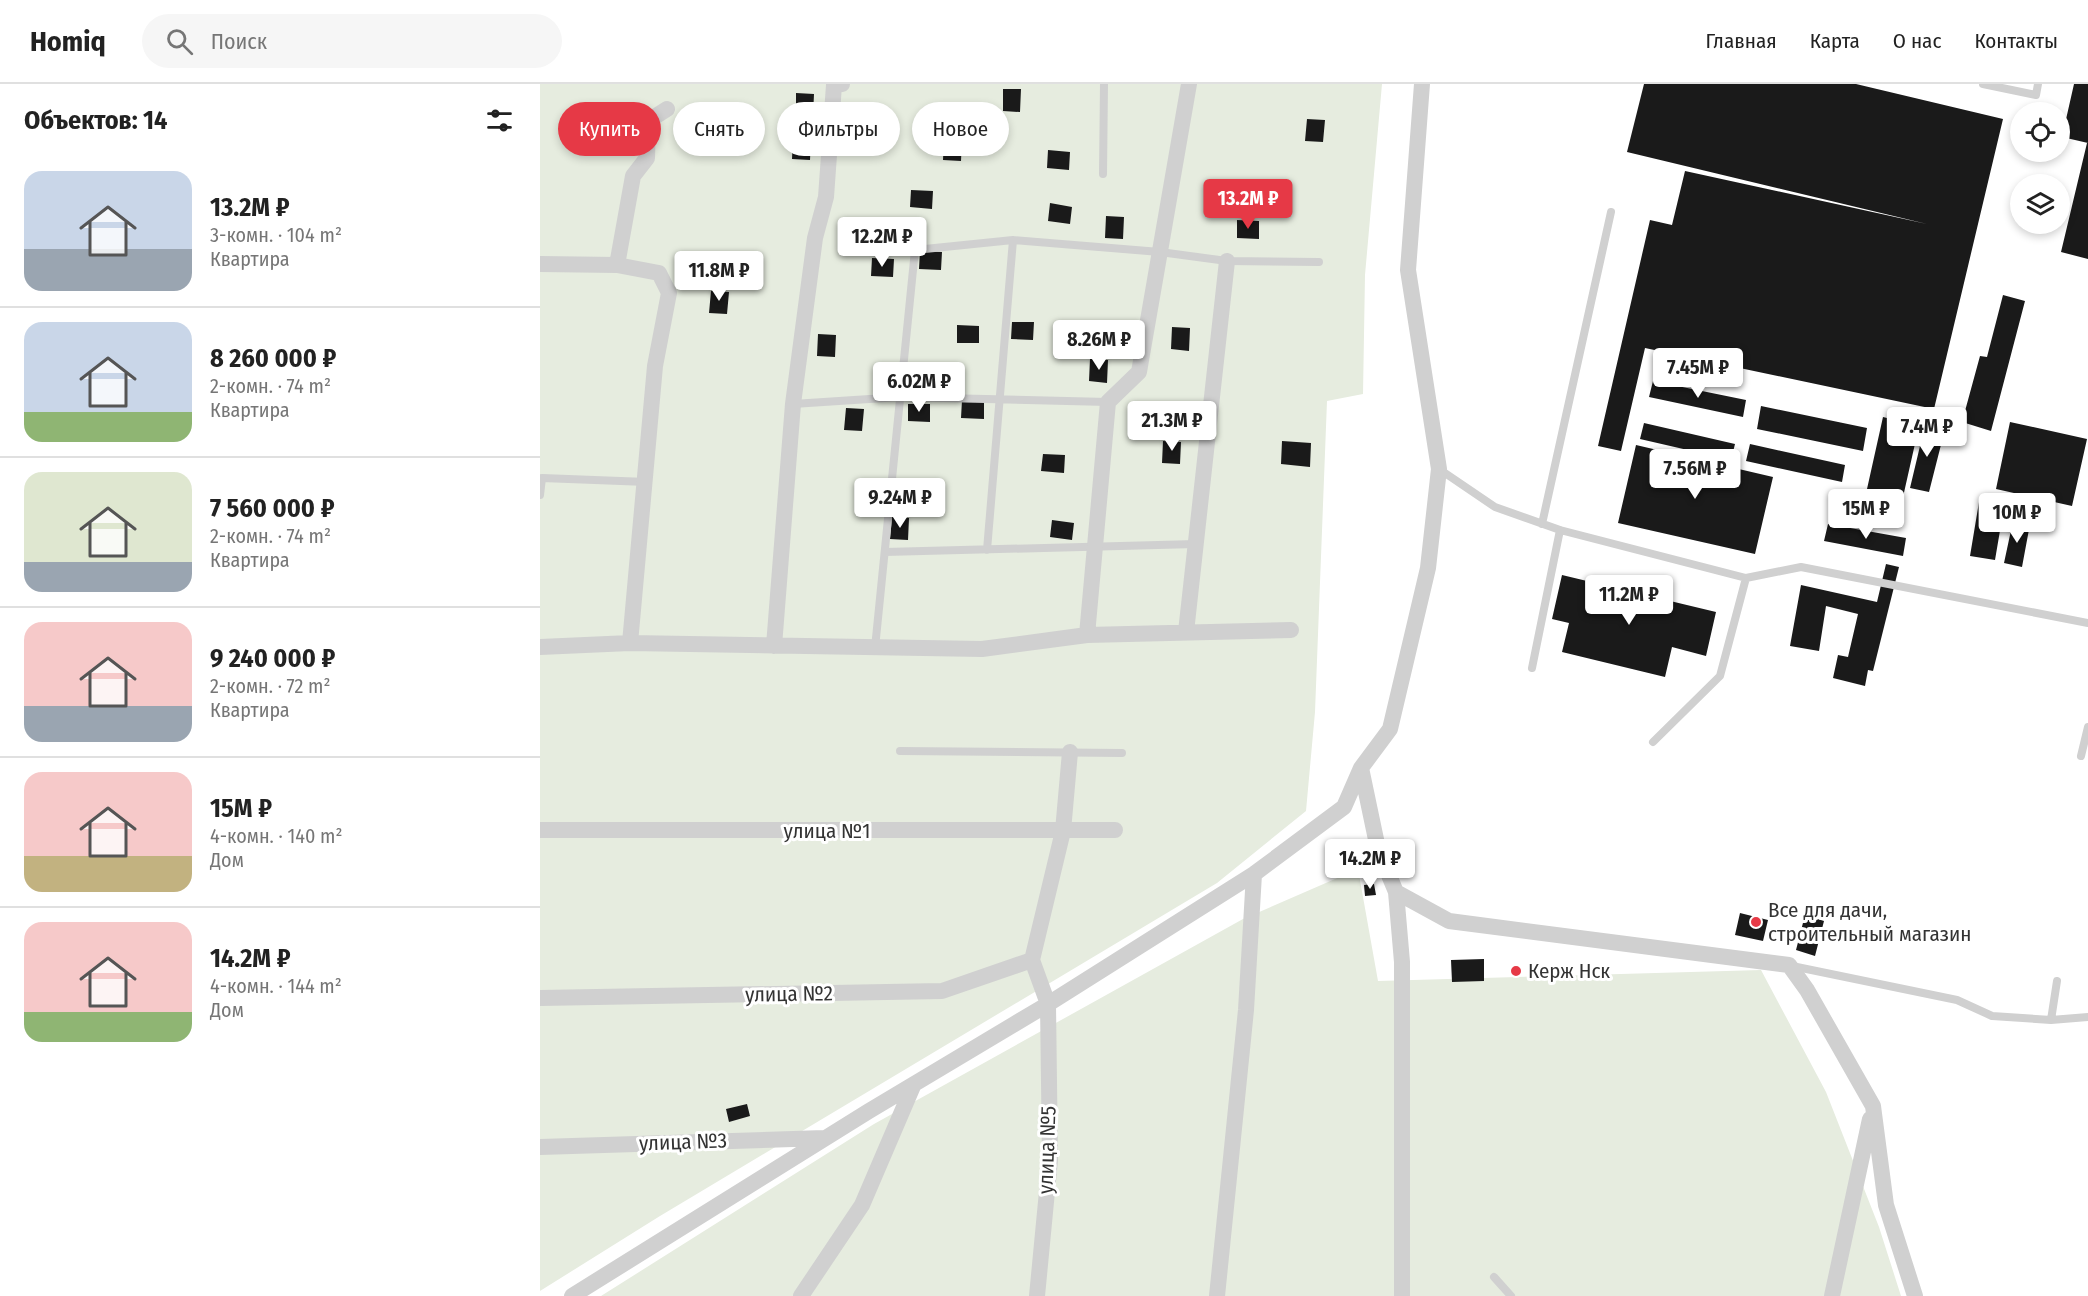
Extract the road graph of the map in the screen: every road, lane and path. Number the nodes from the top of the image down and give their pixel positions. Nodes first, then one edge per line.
1 (842, 84) edge
2 (1104, 84) edge
3 (1189, 84) edge
4 (1422, 84) edge
5 (1983, 84) edge
6 (2038, 84) edge
7 (667, 110) dead end
8 (1103, 174) dead end
9 (1611, 212) dead end
10 (1013, 240) junction
11 (1160, 252) junction
12 (1227, 261) junction
13 (1319, 262) dead end
14 (540, 264) edge
15 (617, 265) junction
16 (900, 397) junction
17 (997, 400) junction
18 (1108, 402) junction
19 (793, 404) junction
20 (1439, 469) junction
21 (647, 482) junction
22 (540, 495) edge
23 (1542, 524) junction
24 (1560, 530) junction
25 (1196, 544) junction
26 (1095, 547) junction
27 (987, 550) junction
28 (885, 552) junction
29 (1746, 578) junction
30 (2088, 623) edge
31 (1291, 630) dead end
32 (1186, 632) junction
33 (1087, 635) junction
34 (630, 643) junction
35 (774, 646) junction
36 (540, 647) edge
37 (875, 648) junction
38 (1532, 668) dead end
39 (2088, 727) edge
40 (1653, 742) dead end
41 (900, 751) dead end
42 (1070, 752) junction
43 (1122, 753) dead end
44 (2080, 756) dead end
45 (1361, 768) junction
46 (540, 830) edge
47 (1114, 830) dead end
48 (1063, 831) junction
49 (1254, 874) junction
50 (1396, 891) junction
51 (1032, 960) junction
52 (1789, 965) junction
53 (2057, 981) dead end
54 (540, 998) edge
55 (1048, 1005) junction
56 (2088, 1017) edge
57 (2051, 1020) junction
58 (913, 1086) junction
59 (1873, 1106) junction
60 (826, 1138) junction
61 (540, 1147) edge
62 (1494, 1277) dead end
63 (1834, 1293) edge
64 (572, 1296) edge
65 (801, 1296) edge
66 (1037, 1296) edge
67 (1217, 1296) edge
68 (1402, 1296) edge
69 (1511, 1296) edge
70 (1916, 1296) edge

1 - 19 street
2 - 8 lane
3 - 11 street
4 - 20 street
5 - 6 lane
7 - 15 street
9 - 23 lane
10 - 11 lane
10 - 16 lane
10 - 17 lane
11 - 12 lane
11 - 18 street
12 - 13 lane
12 - 25 street
14 - 15 street
15 - 21 street
16 - 17 lane
16 - 19 lane
16 - 28 lane
17 - 18 lane
17 - 27 lane
18 - 26 street
19 - 35 street
20 - 23 lane
20 - 45 street
21 - 22 lane
21 - 34 street
23 - 24 lane
24 - 29 lane
24 - 38 lane
25 - 26 lane
25 - 32 street
26 - 27 lane
26 - 33 street
27 - 28 lane
28 - 37 lane
29 - 30 lane
29 - 40 lane
31 - 32 street
32 - 33 street
33 - 37 street
34 - 35 street
34 - 36 street
35 - 37 street
39 - 44 lane
41 - 42 lane
42 - 43 lane
42 - 48 street
45 - 49 street
45 - 50 street
46 - 48 street, улица №1
47 - 48 street, улица №1
48 - 51 street
49 - 55 street
49 - 67 street
50 - 52 street
50 - 68 street
51 - 54 street, улица №2
51 - 55 street, улица №5
52 - 57 lane
52 - 59 street
53 - 57 lane
55 - 58 street
55 - 66 street, улица №5
56 - 57 lane
58 - 60 street
58 - 65 street
59 - 63 street
59 - 70 street
60 - 61 street, улица №3
60 - 64 street
62 - 69 lane

